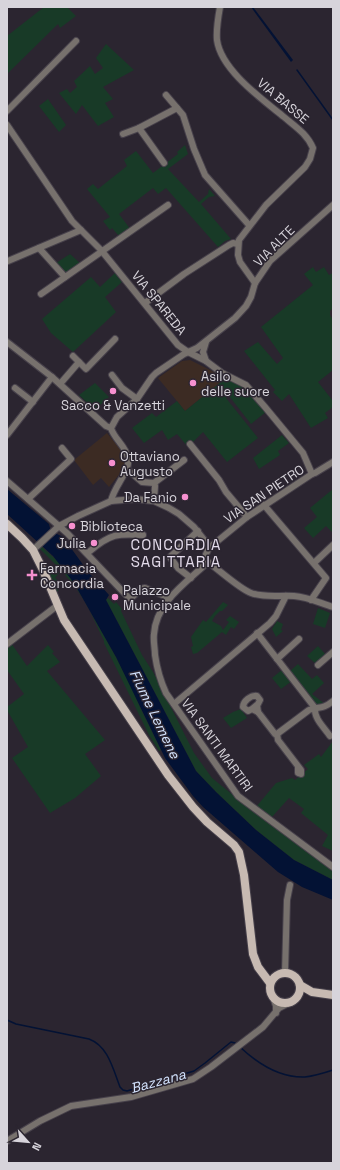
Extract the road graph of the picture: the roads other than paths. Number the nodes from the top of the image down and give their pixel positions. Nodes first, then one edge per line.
1 (220, 7) edge
2 (76, 41) dead end
3 (166, 95) dead end
4 (177, 108) junction
5 (7, 111) edge
6 (7, 125) edge
7 (139, 128) junction
8 (123, 134) dead end
9 (164, 163) dead end
10 (168, 205) dead end
11 (333, 205) edge
12 (250, 225) junction
13 (81, 230) junction
14 (238, 244) junction
15 (39, 248) junction
16 (101, 250) junction
17 (8, 261) edge
18 (65, 277) junction
19 (255, 283) junction
20 (41, 294) dead end
21 (145, 303) junction
22 (115, 339) dead end
23 (206, 342) junction
24 (7, 343) edge
25 (188, 352) junction
26 (73, 356) dead end
27 (206, 361) junction
28 (79, 362) junction
29 (112, 375) dead end
30 (52, 377) junction
31 (60, 384) junction
32 (15, 388) dead end
33 (137, 399) junction
34 (33, 402) junction
35 (111, 428) junction
36 (7, 435) edge
37 (190, 444) dead end
38 (62, 448) dead end
39 (184, 460) dead end
40 (333, 462) edge
41 (127, 470) junction
42 (312, 474) junction
43 (7, 481) edge
44 (154, 483) junction
45 (28, 499) junction
46 (111, 500) junction
47 (154, 502) junction
48 (264, 505) junction
49 (247, 517) junction
50 (7, 524) edge
51 (57, 528) junction
52 (198, 531) junction
53 (143, 535) dead end
54 (333, 545) edge
55 (207, 547) junction
56 (36, 548) junction
57 (90, 551) dead end
58 (208, 562) junction
59 (314, 563) junction
60 (191, 578) junction
61 (286, 596) junction
62 (170, 598) junction
63 (311, 600) junction
64 (58, 605) junction
65 (333, 608) edge
66 (257, 633) junction
67 (300, 639) dead end
68 (7, 644) edge
69 (333, 652) edge
70 (277, 659) junction
71 (318, 665) dead end
72 (333, 701) edge
73 (174, 704) junction
74 (315, 708) junction
75 (255, 709) dead end
76 (277, 734) junction
77 (330, 736) dead end
78 (298, 767) dead end
79 (333, 867) edge
80 (290, 885) dead end
81 (285, 973) junction
82 (273, 979) junction
83 (300, 985) junction
84 (312, 992) junction
85 (333, 994) edge
86 (298, 996) junction
87 (274, 1000) junction
88 (287, 1004) junction
89 (276, 1013) junction
90 (7, 1141) edge

1 - 12 street, VIA BASSE
2 - 5 street
3 - 4 street
4 - 7 street
4 - 12 street
6 - 13 street, VIA SPAREDA
7 - 8 street
7 - 9 street
10 - 16 street
11 - 19 street, VIA ALTE
12 - 14 street, VIA BASSE
13 - 15 street
13 - 16 street, VIA SPAREDA
14 - 19 street
14 - 21 street
15 - 17 street
15 - 18 street
16 - 18 street
16 - 21 street, VIA SPAREDA
18 - 20 street
19 - 23 street, VIA ALTE
21 - 25 street, VIA SPAREDA
22 - 28 street
23 - 25 street, VIA ALTE
23 - 27 street
24 - 30 street
25 - 27 street, VIA SPAREDA
25 - 33 street, VIA ALTE
26 - 28 street
27 - 42 street, VIA SPAREDA
28 - 31 street
29 - 33 street
30 - 31 street
30 - 34 street
31 - 35 street
32 - 34 street
33 - 35 street, VIA ALTE
34 - 36 street
35 - 41 street
37 - 49 street
38 - 45 street
39 - 44 street
40 - 42 street, VIA SAN PIETRO
41 - 44 street
41 - 46 street
42 - 48 street, VIA SAN PIETRO
43 - 45 street
44 - 47 street
45 - 51 street
46 - 47 street
46 - 51 street
47 - 52 street
48 - 49 street, VIA SAN PIETRO
48 - 59 street
49 - 55 street, VIA SAN PIETRO
50 - 56 main road
51 - 56 street
51 - 62 street
52 - 55 street
52 - 60 street
53 - 57 street
54 - 59 street
55 - 58 street
56 - 64 main road
58 - 60 street, VIA SANTI MARTIRI
58 - 61 street
59 - 63 street
60 - 62 street, VIA SANTI MARTIRI
61 - 63 street
61 - 66 street
62 - 73 street, VIA SANTI MARTIRI
63 - 65 street
64 - 68 street
64 - 82 main road
66 - 70 street
66 - 73 street
67 - 70 street
69 - 71 street
70 - 74 street
72 - 74 street
73 - 79 street, VIA SANTI MARTIRI
74 - 76 street
74 - 77 street
75 - 76 street
76 - 78 street
80 - 81 street
81 - 82 main road
81 - 83 main road
82 - 87 main road
83 - 84 main road
83 - 86 main road
84 - 85 main road
84 - 86 main road
86 - 88 main road
87 - 88 main road
87 - 89 street
88 - 89 street
89 - 90 street

